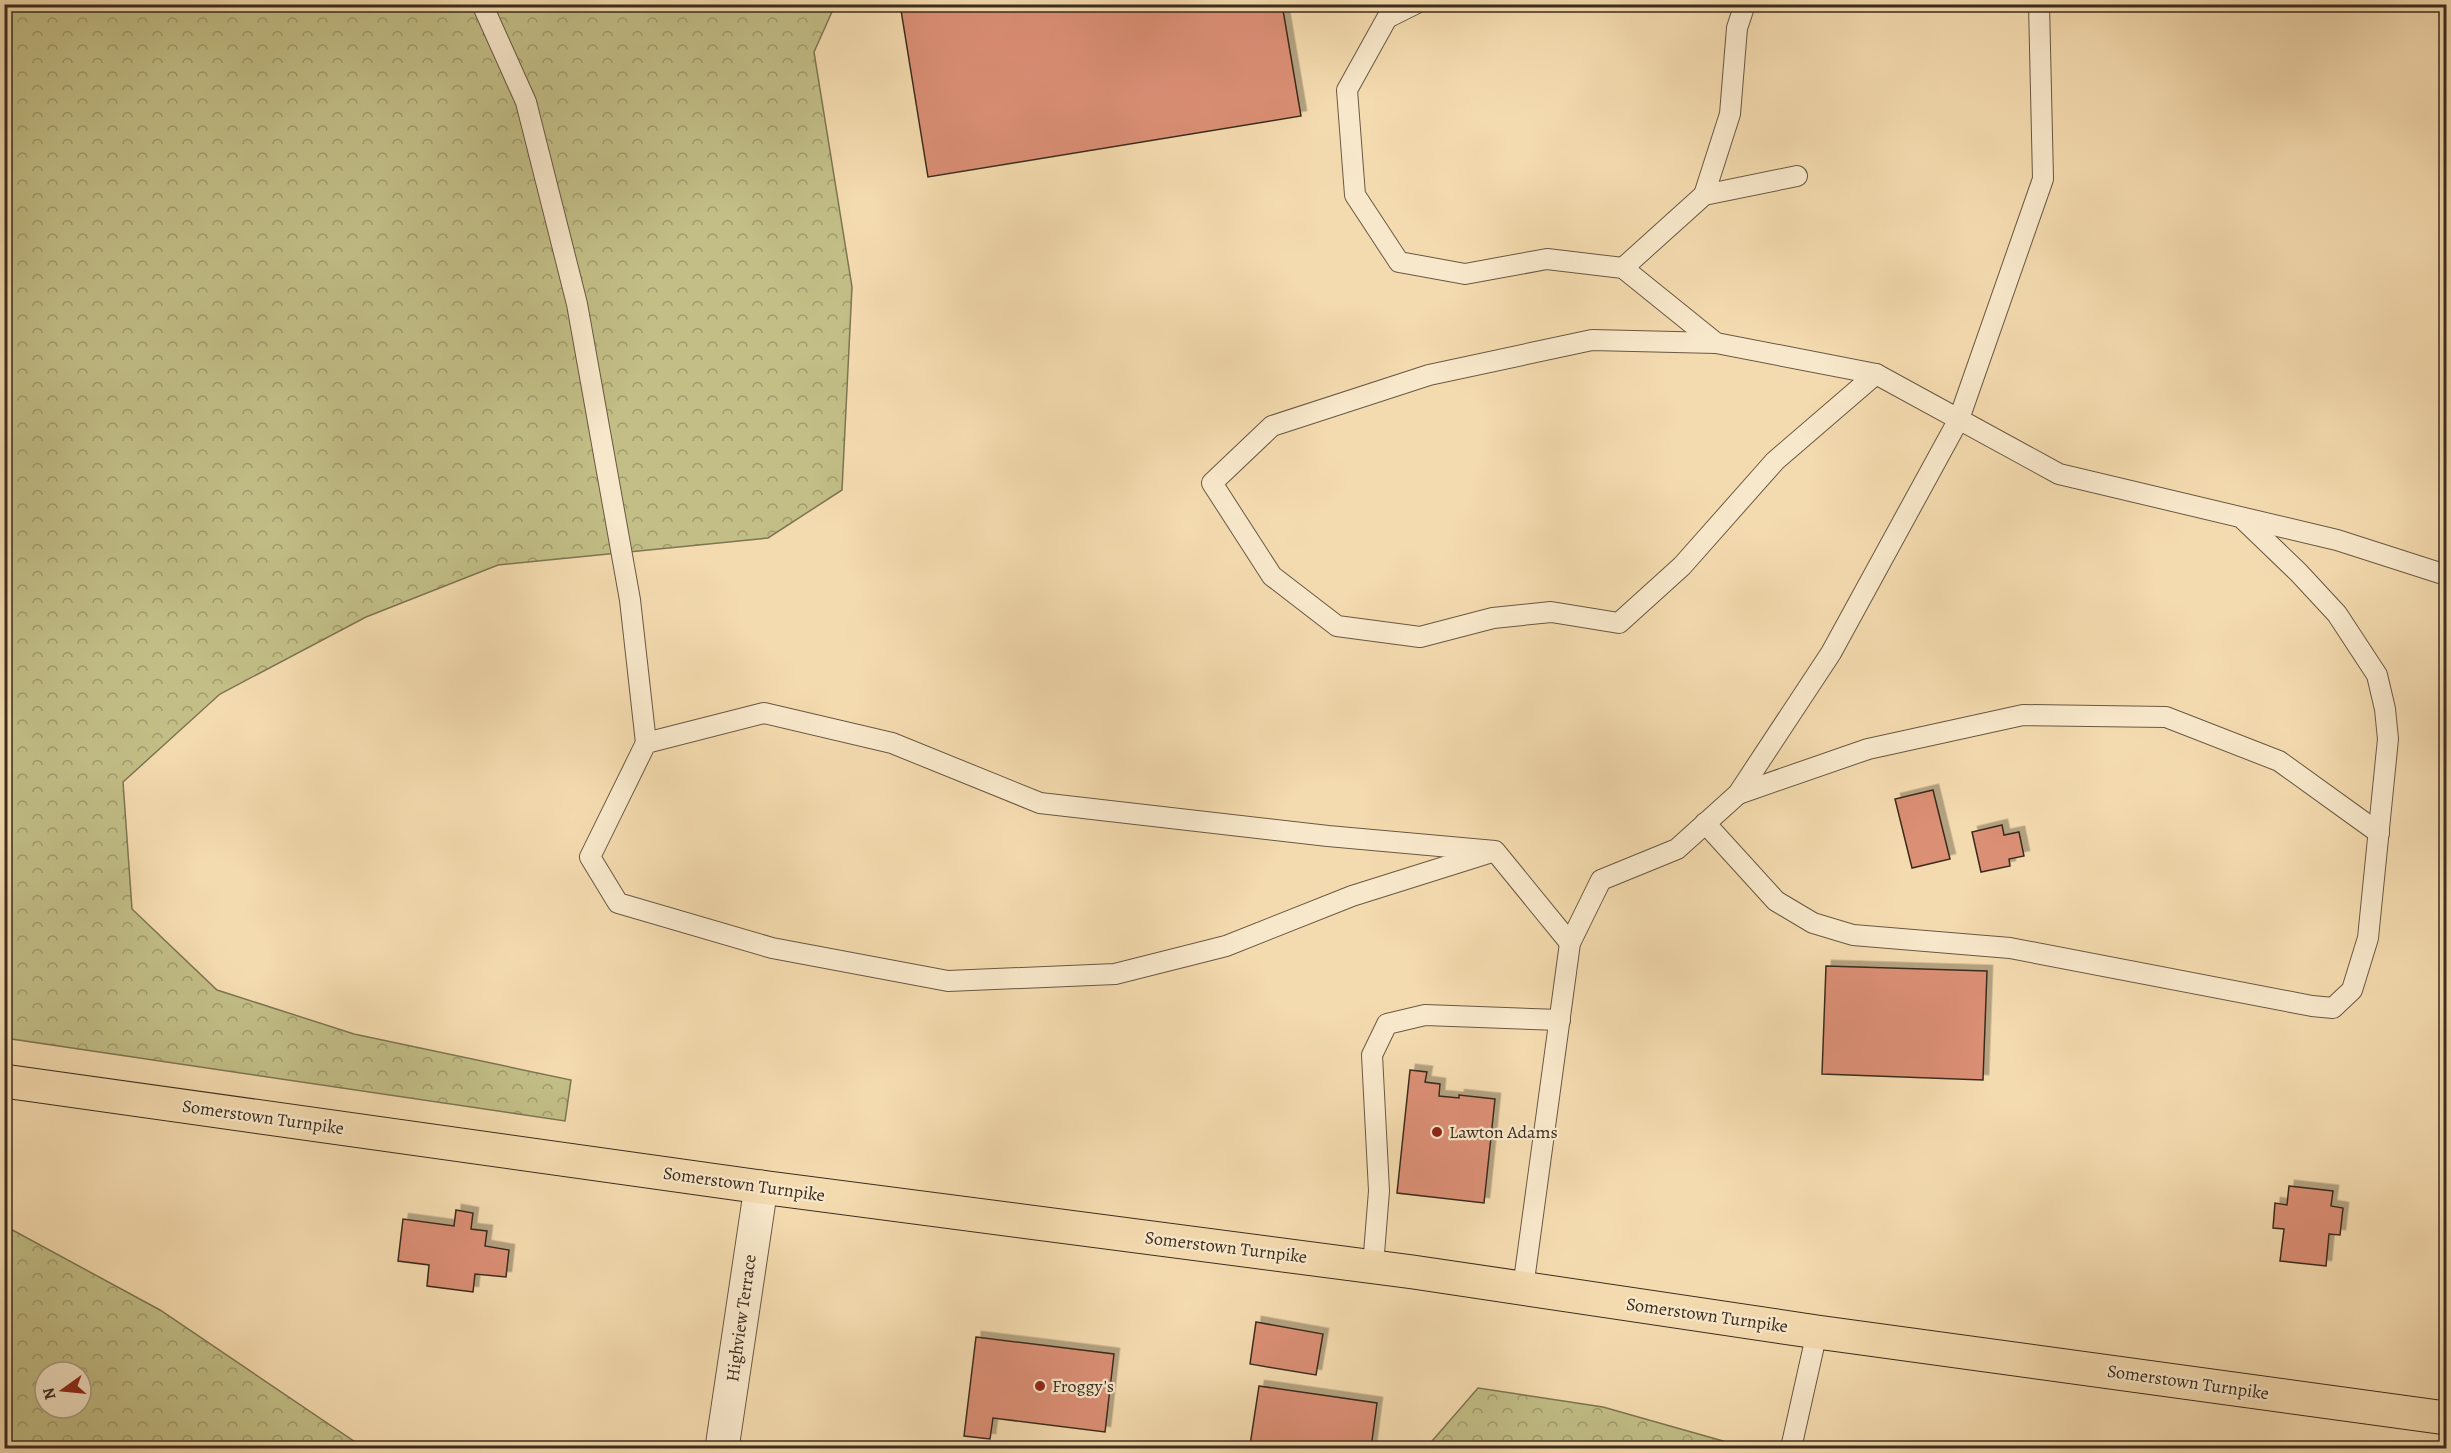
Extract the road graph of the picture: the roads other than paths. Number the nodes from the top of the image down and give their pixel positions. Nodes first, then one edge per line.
1 (482, 4) edge
2 (1415, 4) edge
3 (1745, 4) edge
4 (2038, 4) edge
5 (1797, 176) dead end
6 (1704, 195) junction
7 (1623, 268) junction
8 (1716, 343) junction
9 (1876, 374) junction
10 (1959, 419) junction
11 (2243, 519) junction
12 (2446, 575) edge
13 (646, 743) junction
14 (1738, 794) junction
15 (1705, 823) junction
16 (2379, 833) junction
17 (1495, 851) junction
18 (1570, 943) junction
19 (1560, 1020) junction
20 (4, 1081) edge
21 (761, 1187) junction
22 (1373, 1266) junction
23 (1523, 1288) junction
24 (1818, 1332) junction
25 (2446, 1418) edge
26 (722, 1449) edge
27 (1791, 1449) edge

1 - 13 lane
2 - 7 lane
3 - 6 lane
4 - 10 lane
5 - 6 lane
6 - 7 lane
7 - 8 lane
8 - 9 lane
8 - 9 lane
9 - 10 lane
10 - 11 lane
10 - 14 lane
11 - 12 lane
11 - 16 lane
13 - 17 lane
13 - 17 lane
14 - 15 lane
14 - 16 lane
15 - 16 lane
15 - 18 lane
17 - 18 lane
18 - 19 lane
19 - 22 lane
19 - 23 lane
20 - 21 main road, Somerstown Turnpike
21 - 22 main road, Somerstown Turnpike
21 - 26 street, Highview Terrace
22 - 23 main road, Somerstown Turnpike
23 - 24 main road, Somerstown Turnpike
24 - 25 main road, Somerstown Turnpike
24 - 27 lane

